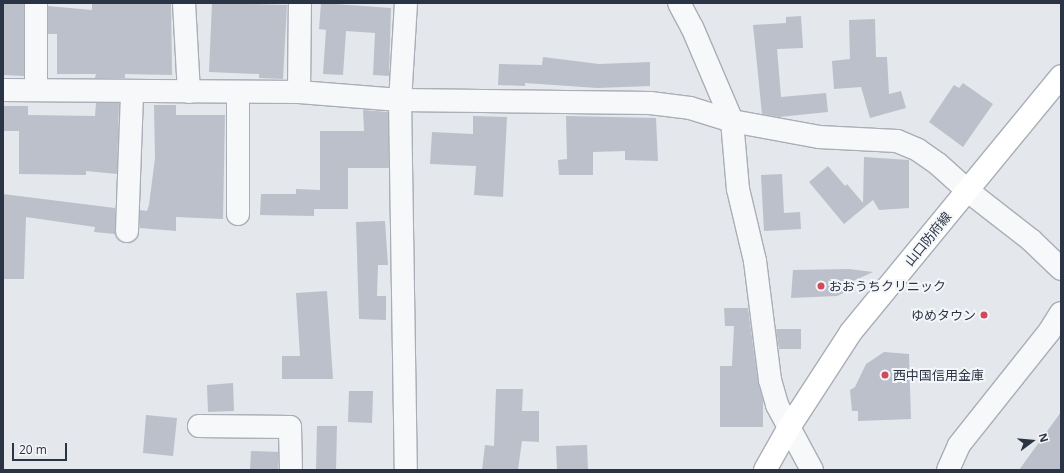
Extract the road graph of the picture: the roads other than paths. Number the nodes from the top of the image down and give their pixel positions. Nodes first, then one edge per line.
1 (36, 3) edge
2 (184, 3) edge
3 (300, 3) edge
4 (406, 3) edge
5 (680, 3) edge
6 (1061, 76) edge
7 (36, 89) junction
8 (3, 90) edge
9 (189, 92) junction
10 (299, 92) junction
11 (132, 93) junction
12 (238, 93) junction
13 (400, 100) junction
14 (732, 121) junction
15 (968, 191) junction
16 (238, 214) dead end
17 (127, 231) dead end
18 (1061, 269) edge
19 (1061, 312) edge
20 (199, 426) dead end
21 (788, 428) junction
22 (291, 470) edge
23 (406, 470) edge
24 (765, 470) edge
25 (812, 470) edge
26 (948, 470) edge

1 - 7 street
2 - 9 street
3 - 10 street
4 - 13 street
5 - 14 street
6 - 15 main road, 山口防府線
7 - 8 street
7 - 11 street
9 - 11 street
9 - 12 street
10 - 12 street
10 - 13 street
11 - 17 street
12 - 16 street
13 - 14 street
13 - 23 street
14 - 15 street
14 - 21 street
15 - 18 street
15 - 21 main road, 山口防府線
19 - 26 street
20 - 22 street
21 - 24 main road, 山口防府線
21 - 25 street

